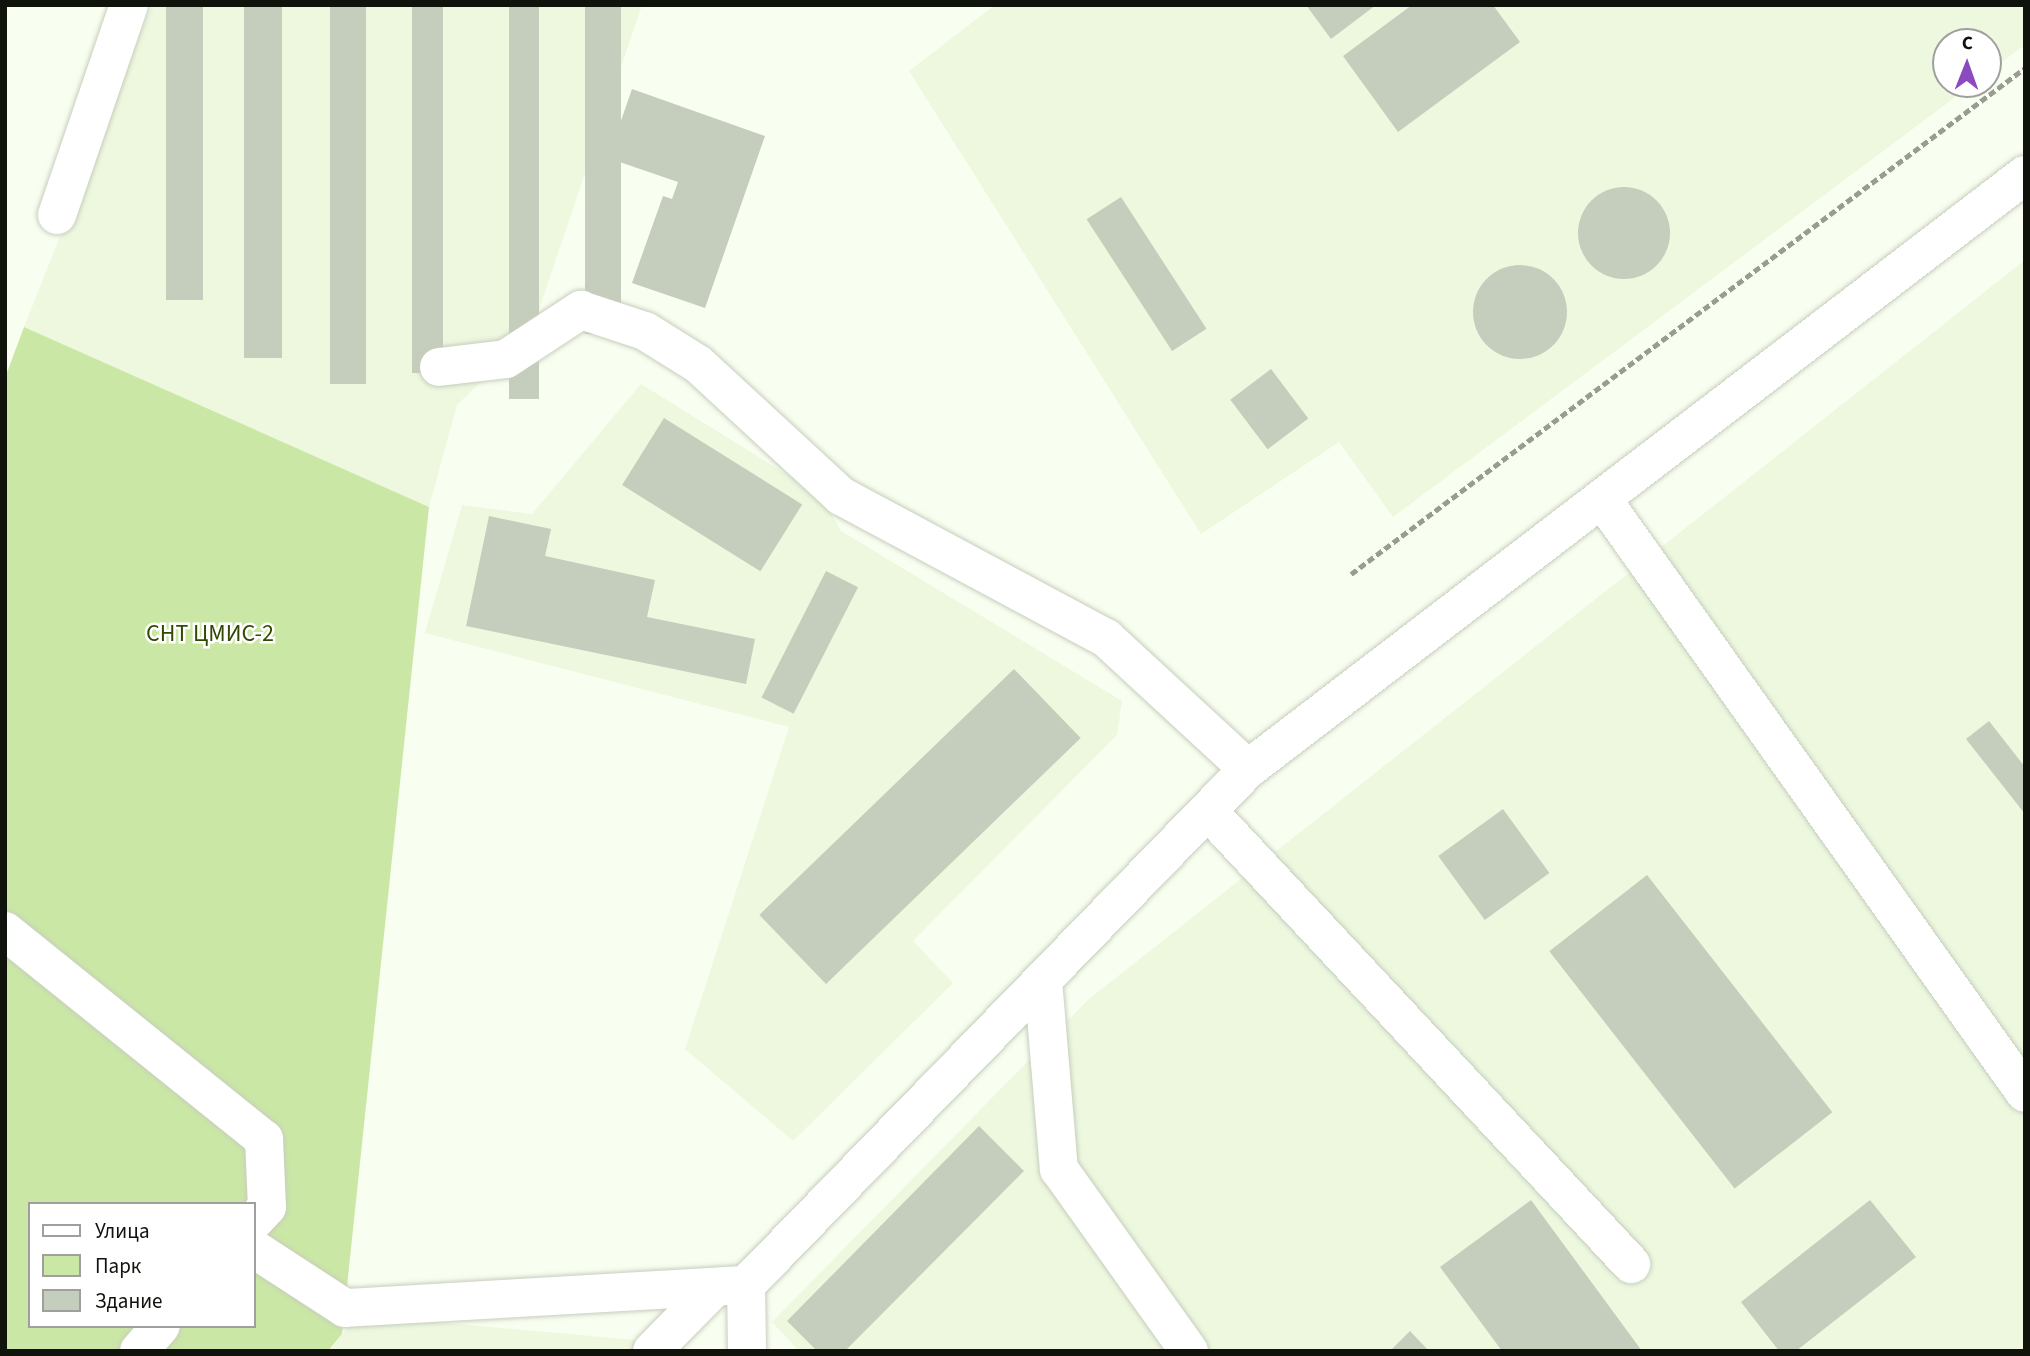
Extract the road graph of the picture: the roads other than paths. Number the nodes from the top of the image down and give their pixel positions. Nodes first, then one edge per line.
1 (130, 5) edge
2 (2025, 176) edge
3 (57, 215) dead end
4 (439, 367) dead end
5 (1602, 499) junction
6 (1248, 769) junction
7 (1208, 811) junction
8 (5, 931) edge
9 (1043, 980) junction
10 (2025, 1093) edge
11 (256, 1219) edge
12 (256, 1250) edge
13 (1631, 1264) dead end
14 (728, 1288) junction
15 (159, 1328) edge
16 (139, 1351) edge
17 (652, 1351) edge
18 (747, 1351) edge
19 (1189, 1351) edge

1 - 3 street
2 - 5 street
4 - 6 street
5 - 6 street
5 - 10 street
6 - 7 street
7 - 9 street
7 - 13 street
8 - 11 street
9 - 14 street
9 - 19 street
12 - 14 street
14 - 17 street
14 - 18 street
15 - 16 street

